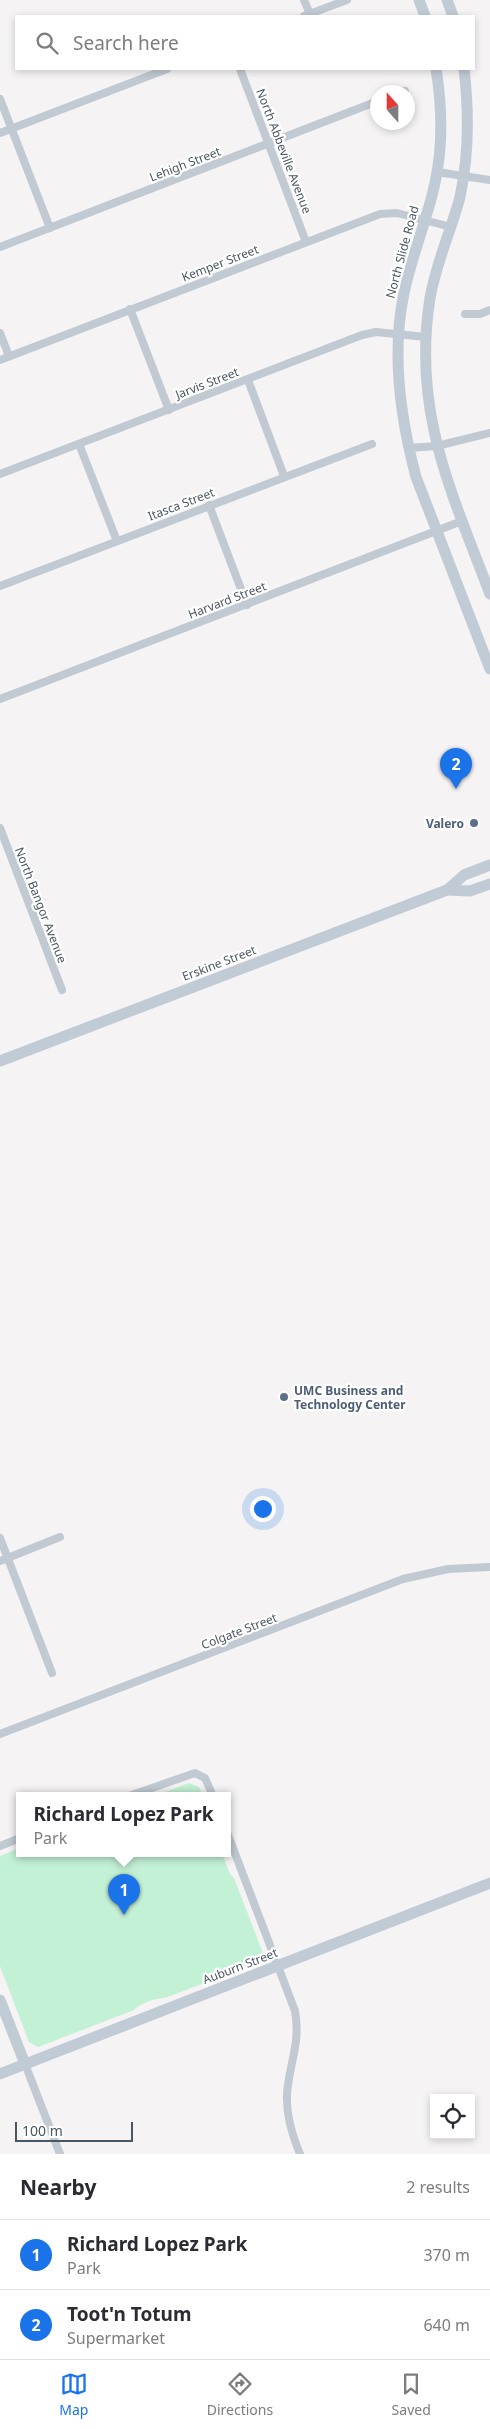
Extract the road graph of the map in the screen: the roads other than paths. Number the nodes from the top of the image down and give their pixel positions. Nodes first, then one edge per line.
1 (304, 0) edge
2 (347, 0) edge
3 (420, 0) edge
4 (447, 0) edge
5 (307, 15) edge
6 (424, 15) edge
7 (453, 15) edge
8 (164, 70) edge
9 (240, 70) edge
10 (436, 70) edge
11 (464, 70) edge
12 (0, 99) edge
13 (370, 105) edge
14 (11, 129) junction
15 (0, 133) edge
16 (269, 144) junction
17 (437, 172) junction
18 (464, 177) junction
19 (490, 180) edge
20 (425, 220) junction
21 (451, 227) junction
22 (50, 228) junction
23 (306, 242) junction
24 (0, 247) edge
25 (130, 310) junction
26 (490, 310) edge
27 (465, 314) dead end
28 (0, 333) edge
29 (399, 334) junction
30 (426, 337) junction
31 (9, 356) junction
32 (0, 360) edge
33 (248, 380) junction
34 (169, 410) junction
35 (490, 433) edge
36 (79, 444) junction
37 (372, 444) dead end
38 (436, 446) junction
39 (408, 448) junction
40 (0, 474) edge
41 (284, 476) junction
42 (209, 505) junction
43 (462, 521) junction
44 (437, 530) junction
45 (116, 541) junction
46 (0, 586) edge
47 (490, 594) edge
48 (247, 605) junction
49 (490, 668) edge
50 (0, 699) edge
51 (0, 828) edge
52 (490, 865) edge
53 (490, 884) edge
54 (447, 890) junction
55 (62, 990) dead end
56 (0, 1061) edge
57 (60, 1537) dead end
58 (0, 1538) edge
59 (8, 1558) junction
60 (0, 1561) edge
61 (490, 1567) edge
62 (52, 1674) dead end
63 (0, 1734) edge
64 (140, 1792) edge
65 (211, 1792) edge
66 (16, 1840) edge
67 (231, 1843) edge
68 (0, 1846) edge
69 (490, 1883) edge
70 (278, 1966) junction
71 (0, 2000) edge
72 (25, 2064) junction
73 (0, 2074) edge
74 (60, 2154) edge
75 (300, 2154) edge

1 - 5 street
2 - 5 street
3 - 6 main road
4 - 7 main road
8 - 14 street
9 - 16 street, North Abbeville Avenue
10 - 17 main road, North Slide Road
11 - 18 main road
12 - 14 street
13 - 16 street, Lehigh Street
14 - 15 street
14 - 22 street
16 - 22 street, Lehigh Street
16 - 23 street, North Abbeville Avenue
17 - 18 street
17 - 20 main road, North Slide Road
18 - 19 street
18 - 21 main road
20 - 21 street, Kemper Street
20 - 23 street, Kemper Street
20 - 29 main road, North Slide Road
21 - 30 main road
22 - 24 street, Lehigh Street
23 - 25 street, Kemper Street
25 - 31 street, Kemper Street
25 - 34 street
26 - 27 street
28 - 31 street
29 - 30 street, Jarvis Street
29 - 33 street, Jarvis Street
29 - 39 main road, North Slide Road
30 - 38 main road
31 - 32 street, Kemper Street
33 - 34 street, Jarvis Street
33 - 41 street
34 - 36 street, Jarvis Street
35 - 38 street
36 - 40 street, Jarvis Street
36 - 45 street
37 - 41 street, Itasca Street
38 - 39 street
38 - 43 main road
39 - 44 main road, North Slide Road
41 - 42 street, Itasca Street
42 - 45 street, Itasca Street
42 - 48 street
43 - 44 street, Harvard Street
43 - 47 main road
44 - 48 street, Harvard Street
44 - 49 main road, North Slide Road
45 - 46 street, Itasca Street
48 - 50 street, Harvard Street
51 - 55 street, North Bangor Avenue
52 - 54 main road, Erskine Street
53 - 54 main road, Erskine Street
54 - 56 main road, Erskine Street
57 - 59 street
58 - 59 street
59 - 60 street
59 - 62 street
61 - 63 street, Colgate Street
64 - 65 street
66 - 68 street
67 - 70 street
69 - 70 main road, Auburn Street
70 - 72 main road, Auburn Street
70 - 75 street
71 - 72 main road
72 - 73 main road, Auburn Street
72 - 74 street

